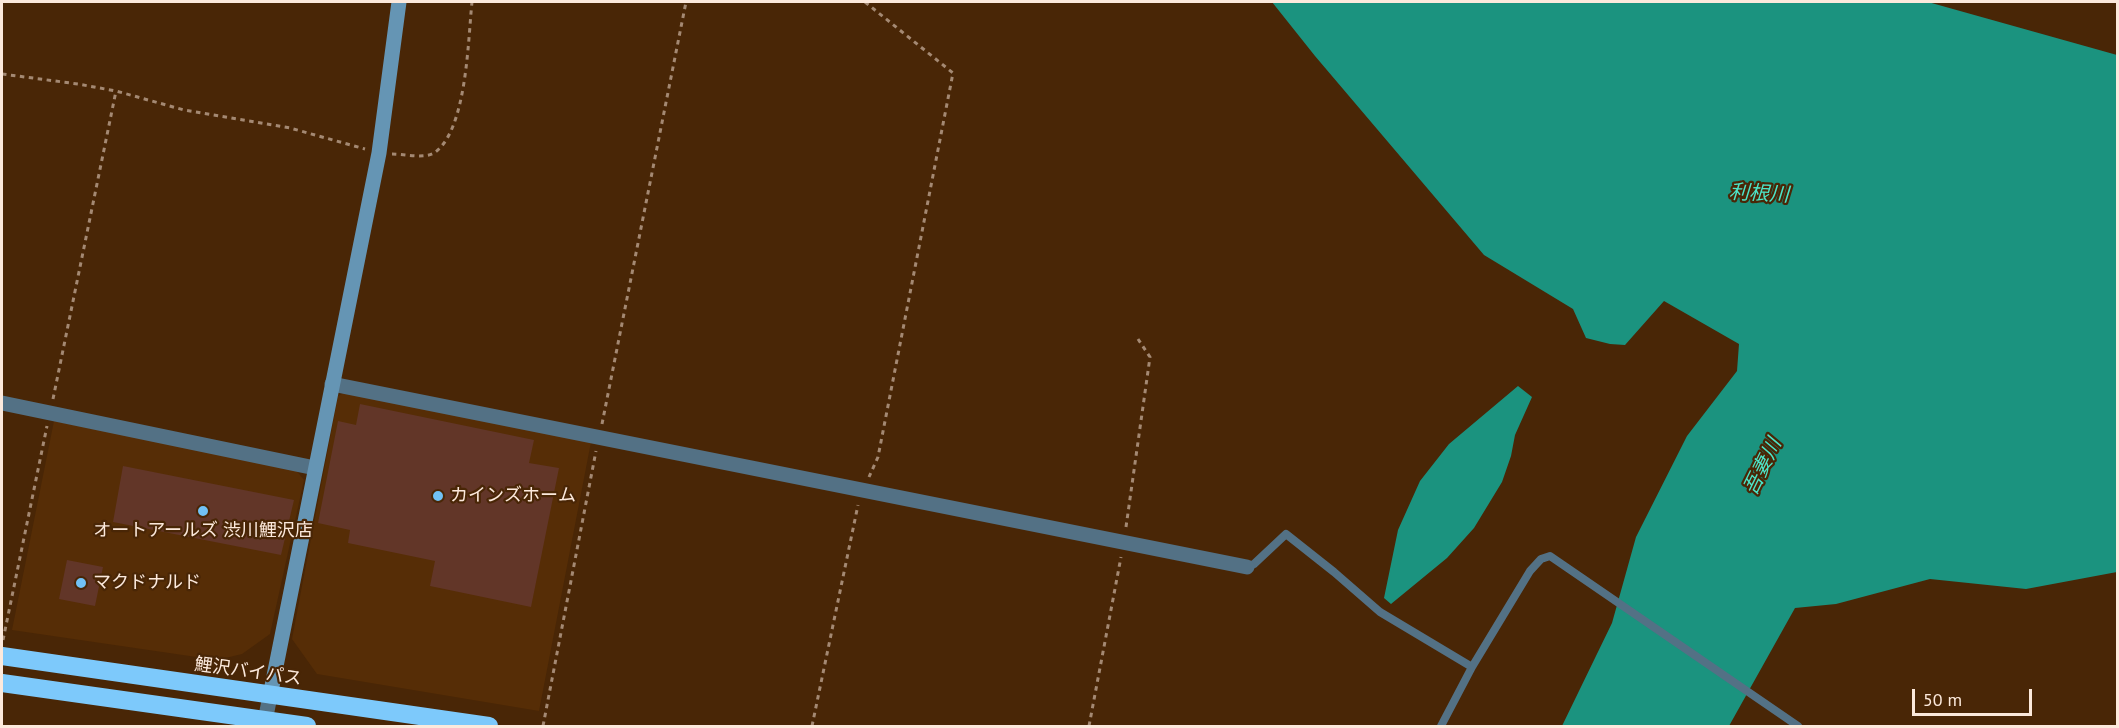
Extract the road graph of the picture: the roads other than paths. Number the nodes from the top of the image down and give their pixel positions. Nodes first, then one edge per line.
1 (399, 2) edge
2 (332, 384) junction
3 (2, 403) edge
4 (315, 468) junction
5 (1247, 567) joint
6 (2, 656) edge
7 (1472, 667) junction
8 (2, 683) edge
9 (270, 696) junction
10 (265, 723) edge
11 (307, 726) edge
12 (489, 726) edge
13 (1441, 726) edge
14 (1798, 726) edge

1 - 2 street
2 - 4 street
2 - 5 street
3 - 4 street
4 - 9 street
5 - 7 lane
6 - 9 highway, 鯉沢バイパス
7 - 13 lane
7 - 14 lane
8 - 10 highway
9 - 10 street
9 - 12 highway, 鯉沢バイパス
10 - 11 highway

